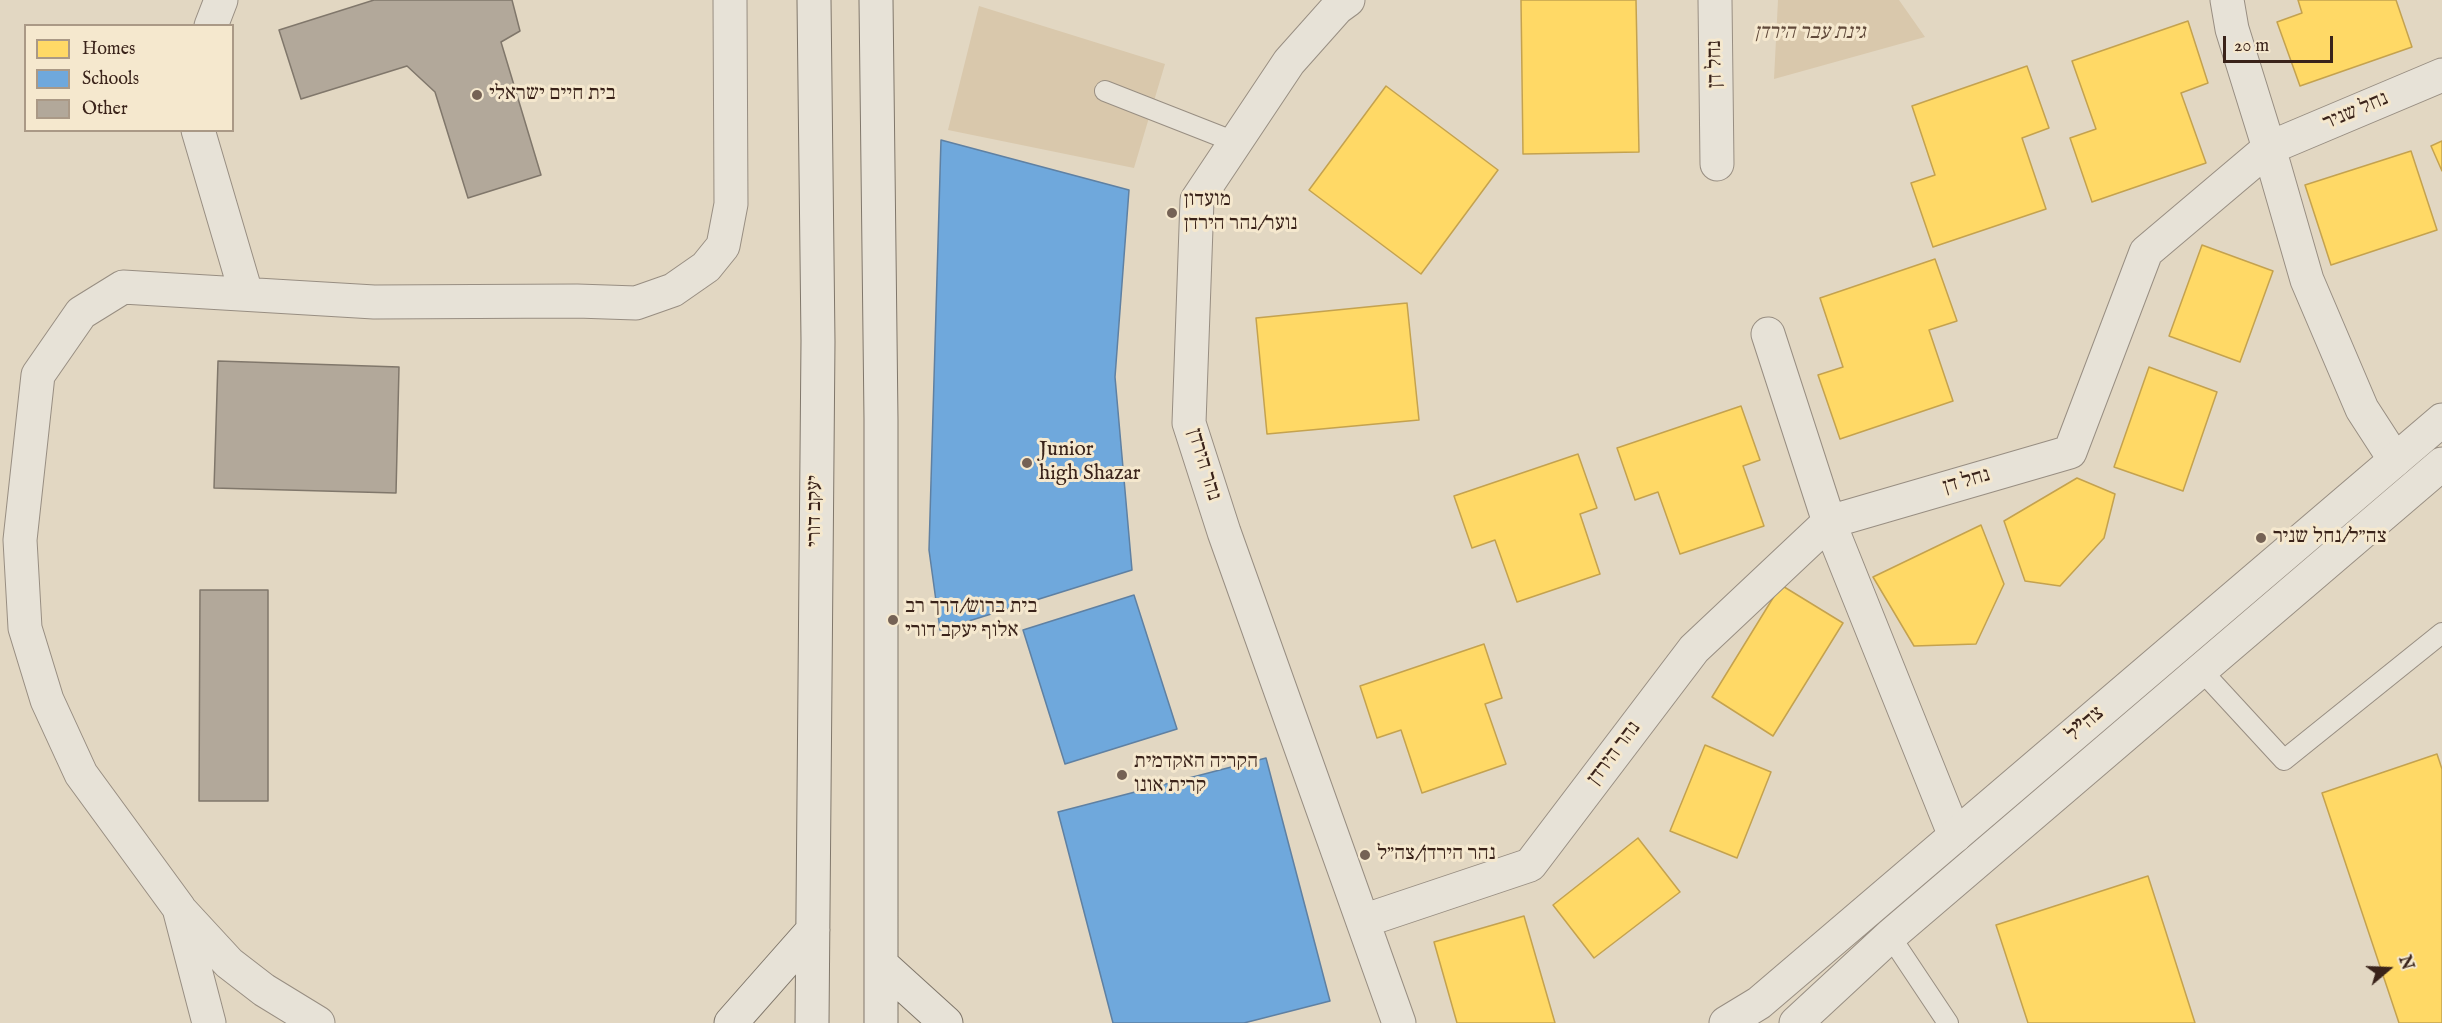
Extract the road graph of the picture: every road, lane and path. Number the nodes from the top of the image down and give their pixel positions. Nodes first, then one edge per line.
1 (221, 0) edge
2 (730, 0) edge
3 (814, 0) edge
4 (876, 0) edge
5 (1348, 0) edge
6 (1715, 0) edge
7 (2227, 0) edge
8 (212, 24) edge
9 (2442, 75) edge
10 (1105, 91) dead end
11 (199, 132) edge
12 (1235, 142) junction
13 (2270, 148) junction
14 (1717, 164) dead end
15 (246, 293) junction
16 (1768, 334) dead end
17 (2442, 420) edge
18 (2395, 460) junction
19 (2442, 464) edge
20 (1829, 522) junction
21 (2442, 633) edge
22 (2201, 670) junction
23 (1955, 836) junction
24 (179, 908) junction
25 (1363, 921) junction
26 (813, 930) junction
27 (1890, 936) junction
28 (881, 964) junction
29 (209, 1023) edge
30 (318, 1023) edge
31 (732, 1023) edge
32 (812, 1023) edge
33 (881, 1023) edge
34 (946, 1023) edge
35 (1399, 1023) edge
36 (1726, 1023) edge
37 (1796, 1023) edge
38 (1948, 1023) edge

1 - 8 street
2 - 15 street
3 - 26 street, יעקב דורי
4 - 28 street
5 - 12 street, נהר הירדן
6 - 14 street, נחל דן
7 - 13 street
9 - 13 street, נחל שניר
10 - 12 lane
11 - 15 street
12 - 25 street, נהר הירדן
13 - 18 street
13 - 20 street, נחל דן
15 - 24 street
16 - 20 street
17 - 18 street, צה"ל
18 - 23 street, צה"ל
19 - 22 street, צה"ל
20 - 23 street
20 - 25 street, נהר הירדן
21 - 22 lane
22 - 27 street, צה"ל
23 - 36 street, צה"ל
24 - 29 street
24 - 30 street
25 - 35 street, נהר הירדן
26 - 31 street
26 - 32 street, יעקב דורי
27 - 37 street, צה"ל
27 - 38 lane
28 - 33 street
28 - 34 street

